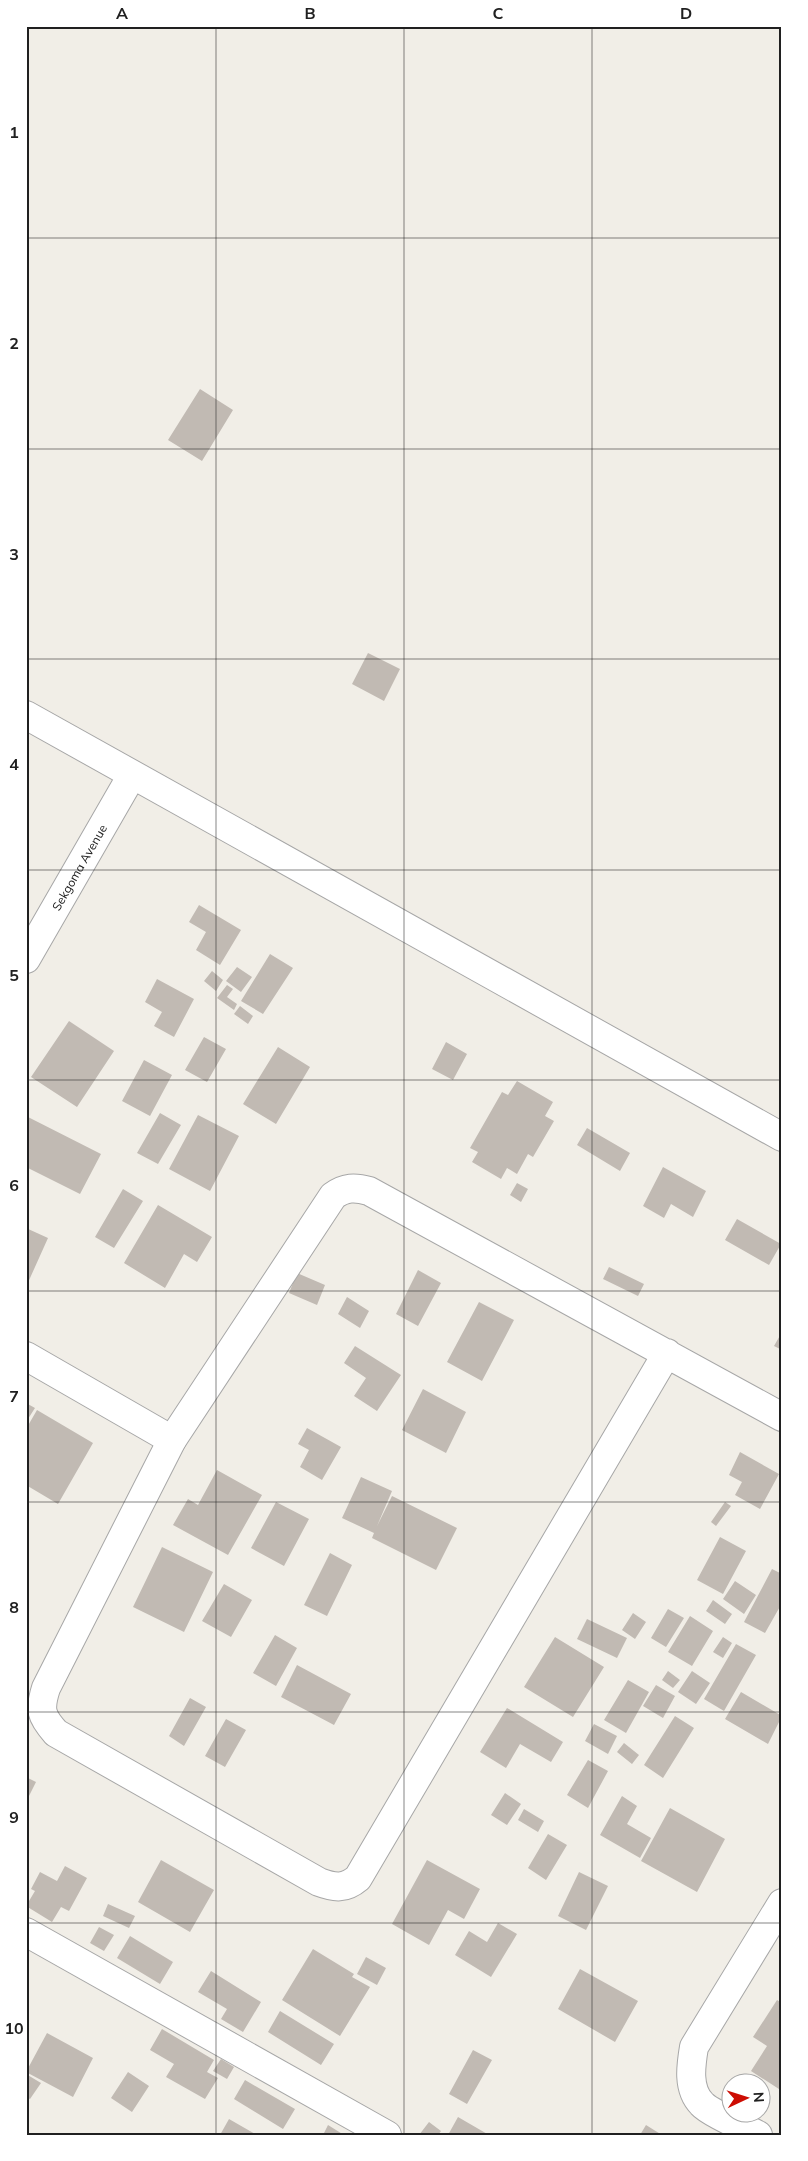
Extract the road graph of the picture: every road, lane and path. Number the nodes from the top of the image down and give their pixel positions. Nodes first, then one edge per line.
1 (26, 715) edge
2 (132, 775) junction
3 (26, 959) edge
4 (782, 1137) edge
5 (667, 1354) junction
6 (26, 1356) edge
7 (782, 1417) edge
8 (172, 1440) junction
9 (782, 1903) edge
10 (26, 1932) edge
11 (387, 2135) edge
12 (758, 2135) edge

1 - 2 street
2 - 3 street, Sekgoma Avenue
2 - 4 street
5 - 7 street
5 - 8 street
5 - 8 street
6 - 8 street
9 - 12 street
10 - 11 street

